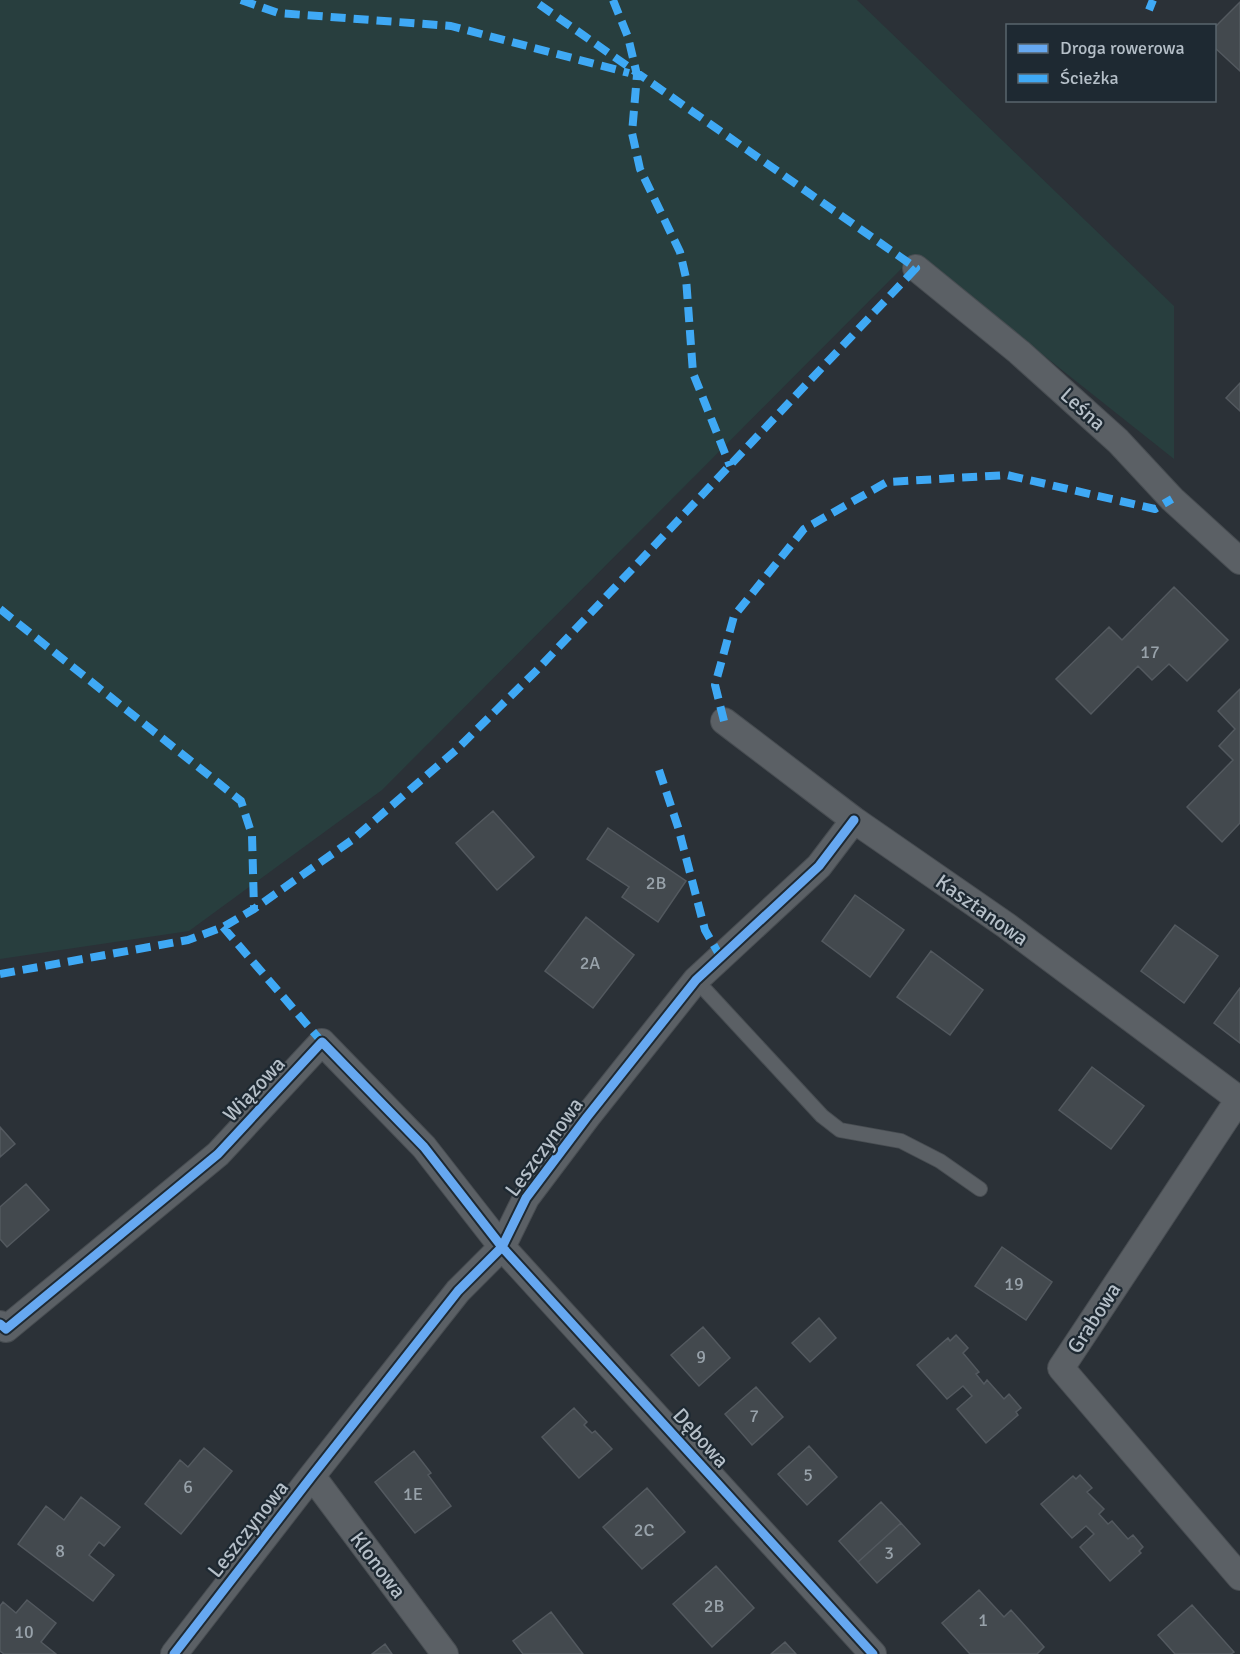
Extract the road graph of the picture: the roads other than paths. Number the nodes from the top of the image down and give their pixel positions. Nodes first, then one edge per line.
1 (916, 268) dead end
2 (1240, 561) edge
3 (724, 721) dead end
4 (854, 820) junction
5 (696, 980) junction
6 (1239, 1100) edge
7 (980, 1189) dead end
8 (502, 1247) junction
9 (2, 1334) edge
10 (312, 1476) junction
11 (1240, 1577) edge
12 (174, 1654) edge
13 (445, 1654) edge
14 (873, 1654) edge

1 - 2 street, Leśna
3 - 4 street, Kasztanowa
4 - 5 street, Leszczynowa
4 - 6 street, Kasztanowa
5 - 7 lane
5 - 8 street, Leszczynowa
6 - 11 street, Grabowa
8 - 9 street, Wiązowa
8 - 10 street, Leszczynowa
8 - 14 street, Dębowa
10 - 12 street, Leszczynowa
10 - 13 street, Klonowa

